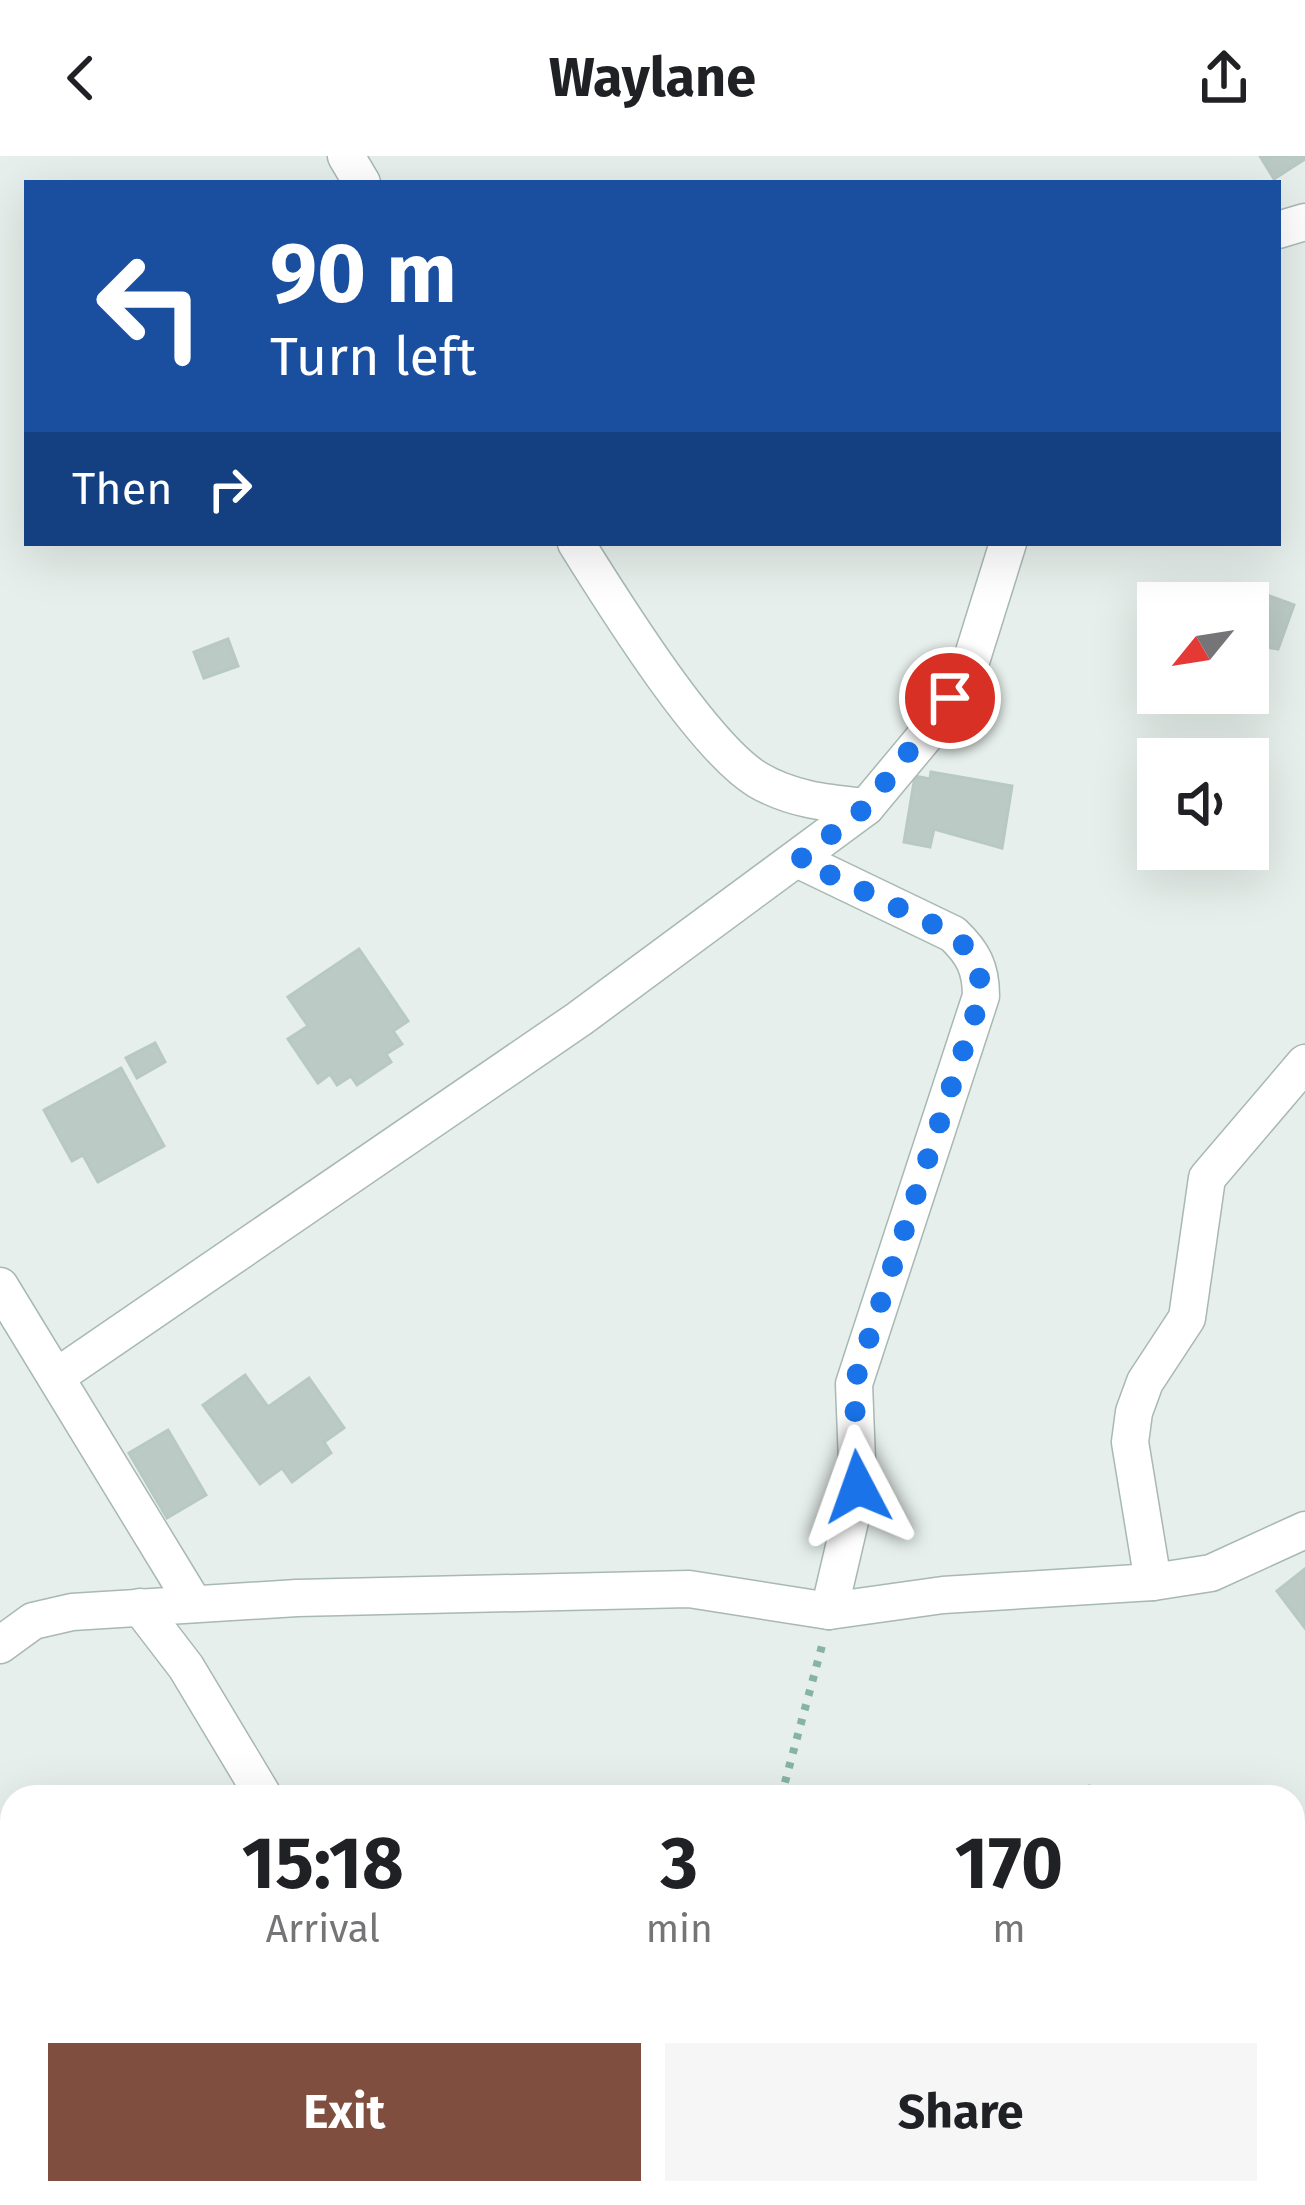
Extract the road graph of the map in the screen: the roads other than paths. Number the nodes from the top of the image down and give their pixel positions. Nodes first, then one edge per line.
1 (578, 546) edge
2 (1007, 546) edge
3 (866, 807) junction
4 (799, 860) junction
5 (1305, 1063) edge
6 (0, 1286) edge
7 (56, 1377) junction
8 (1305, 1529) edge
9 (1153, 1582) junction
10 (194, 1604) junction
11 (140, 1607) junction
12 (829, 1611) junction
13 (0, 1645) edge
14 (257, 1785) edge

1 - 3 street
2 - 3 street
3 - 4 street
4 - 7 street
4 - 12 street
5 - 9 street
6 - 7 street
7 - 10 street
8 - 9 street
9 - 12 street
10 - 11 street
10 - 12 street
11 - 13 street
11 - 14 street

